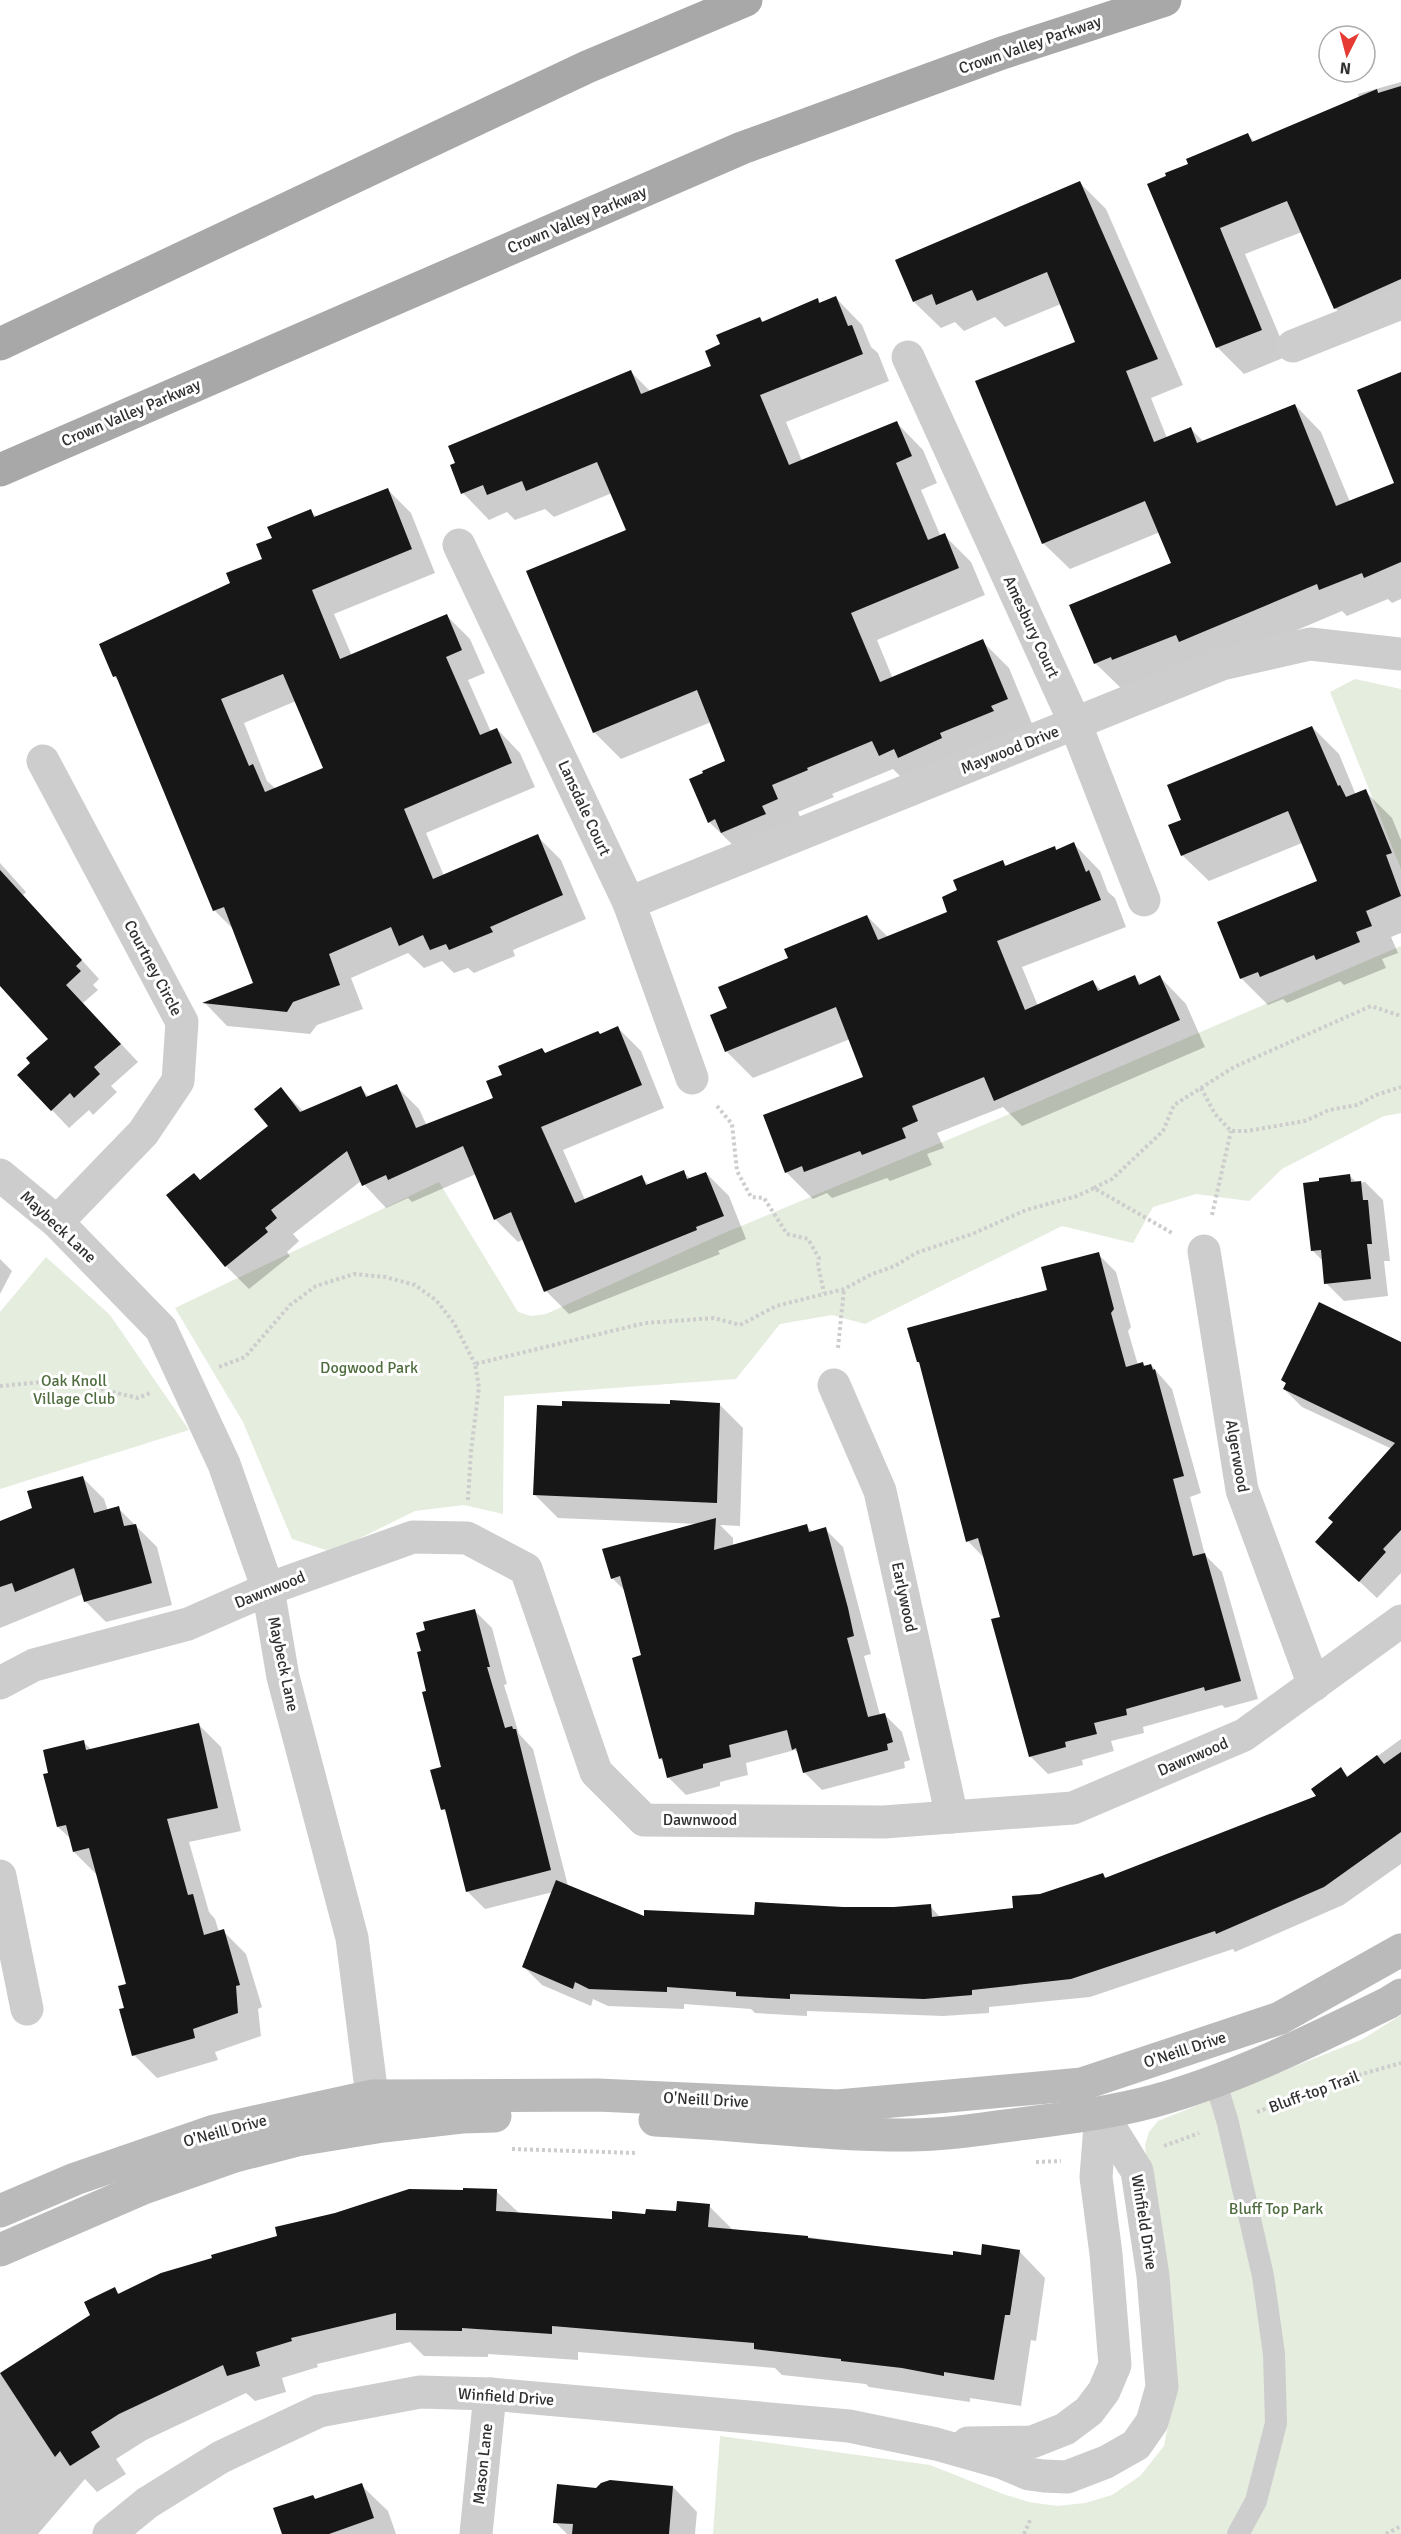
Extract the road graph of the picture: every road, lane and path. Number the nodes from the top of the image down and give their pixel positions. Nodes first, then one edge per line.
1 (746, 0) edge
2 (1165, 0) edge
3 (1401, 303) edge
4 (0, 344) edge
5 (1293, 346) dead end
6 (908, 357) dead end
7 (0, 470) edge
8 (459, 545) dead end
9 (1401, 654) edge
10 (1075, 723) junction
11 (43, 761) dead end
12 (1144, 900) dead end
13 (629, 903) junction
14 (1401, 1016) edge
15 (692, 1078) joint
16 (1401, 1087) edge
17 (1202, 1088) junction
18 (1231, 1131) junction
19 (0, 1175) edge
20 (1095, 1188) junction
21 (57, 1222) junction
22 (1204, 1251) junction
23 (844, 1289) junction
24 (824, 1293) junction
25 (475, 1364) junction
26 (185, 1381) junction
27 (834, 1385) joint
28 (0, 1386) edge
29 (467, 1538) junction
30 (268, 1589) junction
31 (1401, 1621) edge
32 (0, 1683) edge
33 (1314, 1686) junction
34 (951, 1817) junction
35 (0, 1876) edge
36 (1401, 1950) edge
37 (1401, 1995) edge
38 (27, 2009) dead end
39 (1401, 2063) edge
40 (1215, 2080) junction
41 (1093, 2081) junction
42 (372, 2096) junction
43 (1101, 2113) junction
44 (1228, 2123) junction
45 (383, 2126) junction
46 (502, 2149) dead end
47 (641, 2154) dead end
48 (1112, 2154) junction
49 (1026, 2163) dead end
50 (0, 2211) edge
51 (0, 2250) edge
52 (490, 2394) junction
53 (936, 2444) junction
54 (1032, 2518) dead end
55 (1401, 2526) edge
56 (109, 2534) edge
57 (476, 2534) edge
58 (1024, 2534) edge
59 (1238, 2534) edge
60 (1386, 2534) edge

1 - 4 main road
2 - 7 main road, Crown Valley Parkway
3 - 5 street
6 - 10 street, Amesbury Court
8 - 13 street, Lansdale Court
9 - 10 street, Maywood Drive
10 - 12 street, Amesbury Court
10 - 13 street, Maywood Drive
11 - 21 street, Courtney Circle
13 - 15 street, Lansdale Court
14 - 17 path
15 - 24 path
16 - 18 path
17 - 18 path
17 - 20 path
18 - 22 path
19 - 21 street, Maybeck Lane
20 - 22 path
20 - 23 path
21 - 26 street, Maybeck Lane
22 - 33 street, Algerwood
23 - 24 path
23 - 27 path
24 - 25 path
25 - 26 path
25 - 29 path
26 - 28 path
26 - 30 street, Maybeck Lane
27 - 34 street, Earlywood
29 - 30 street, Dawnwood
29 - 34 street, Dawnwood
30 - 32 street, Dawnwood
30 - 42 street, Maybeck Lane
31 - 33 street, Dawnwood
33 - 34 street, Dawnwood
35 - 38 street
36 - 41 main road, O'Neill Drive
37 - 40 main road, O'Neill Drive
39 - 44 path, Bluff-top Trail
40 - 43 main road, O'Neill Drive
40 - 44 lane
41 - 42 main road, O'Neill Drive
41 - 43 main road
42 - 45 street, Maybeck Lane
42 - 50 main road, O'Neill Drive
43 - 45 main road, O'Neill Drive
43 - 48 street, Winfield Drive
44 - 48 path, Bluff-top Trail
44 - 59 lane
45 - 51 main road, O'Neill Drive
46 - 47 path
48 - 49 path, Bluff-top Trail
48 - 53 street, Winfield Drive
48 - 53 street, Winfield Drive
52 - 53 street, Winfield Drive
52 - 56 street, Winfield Drive
52 - 57 street, Mason Lane
54 - 58 path
55 - 60 path

